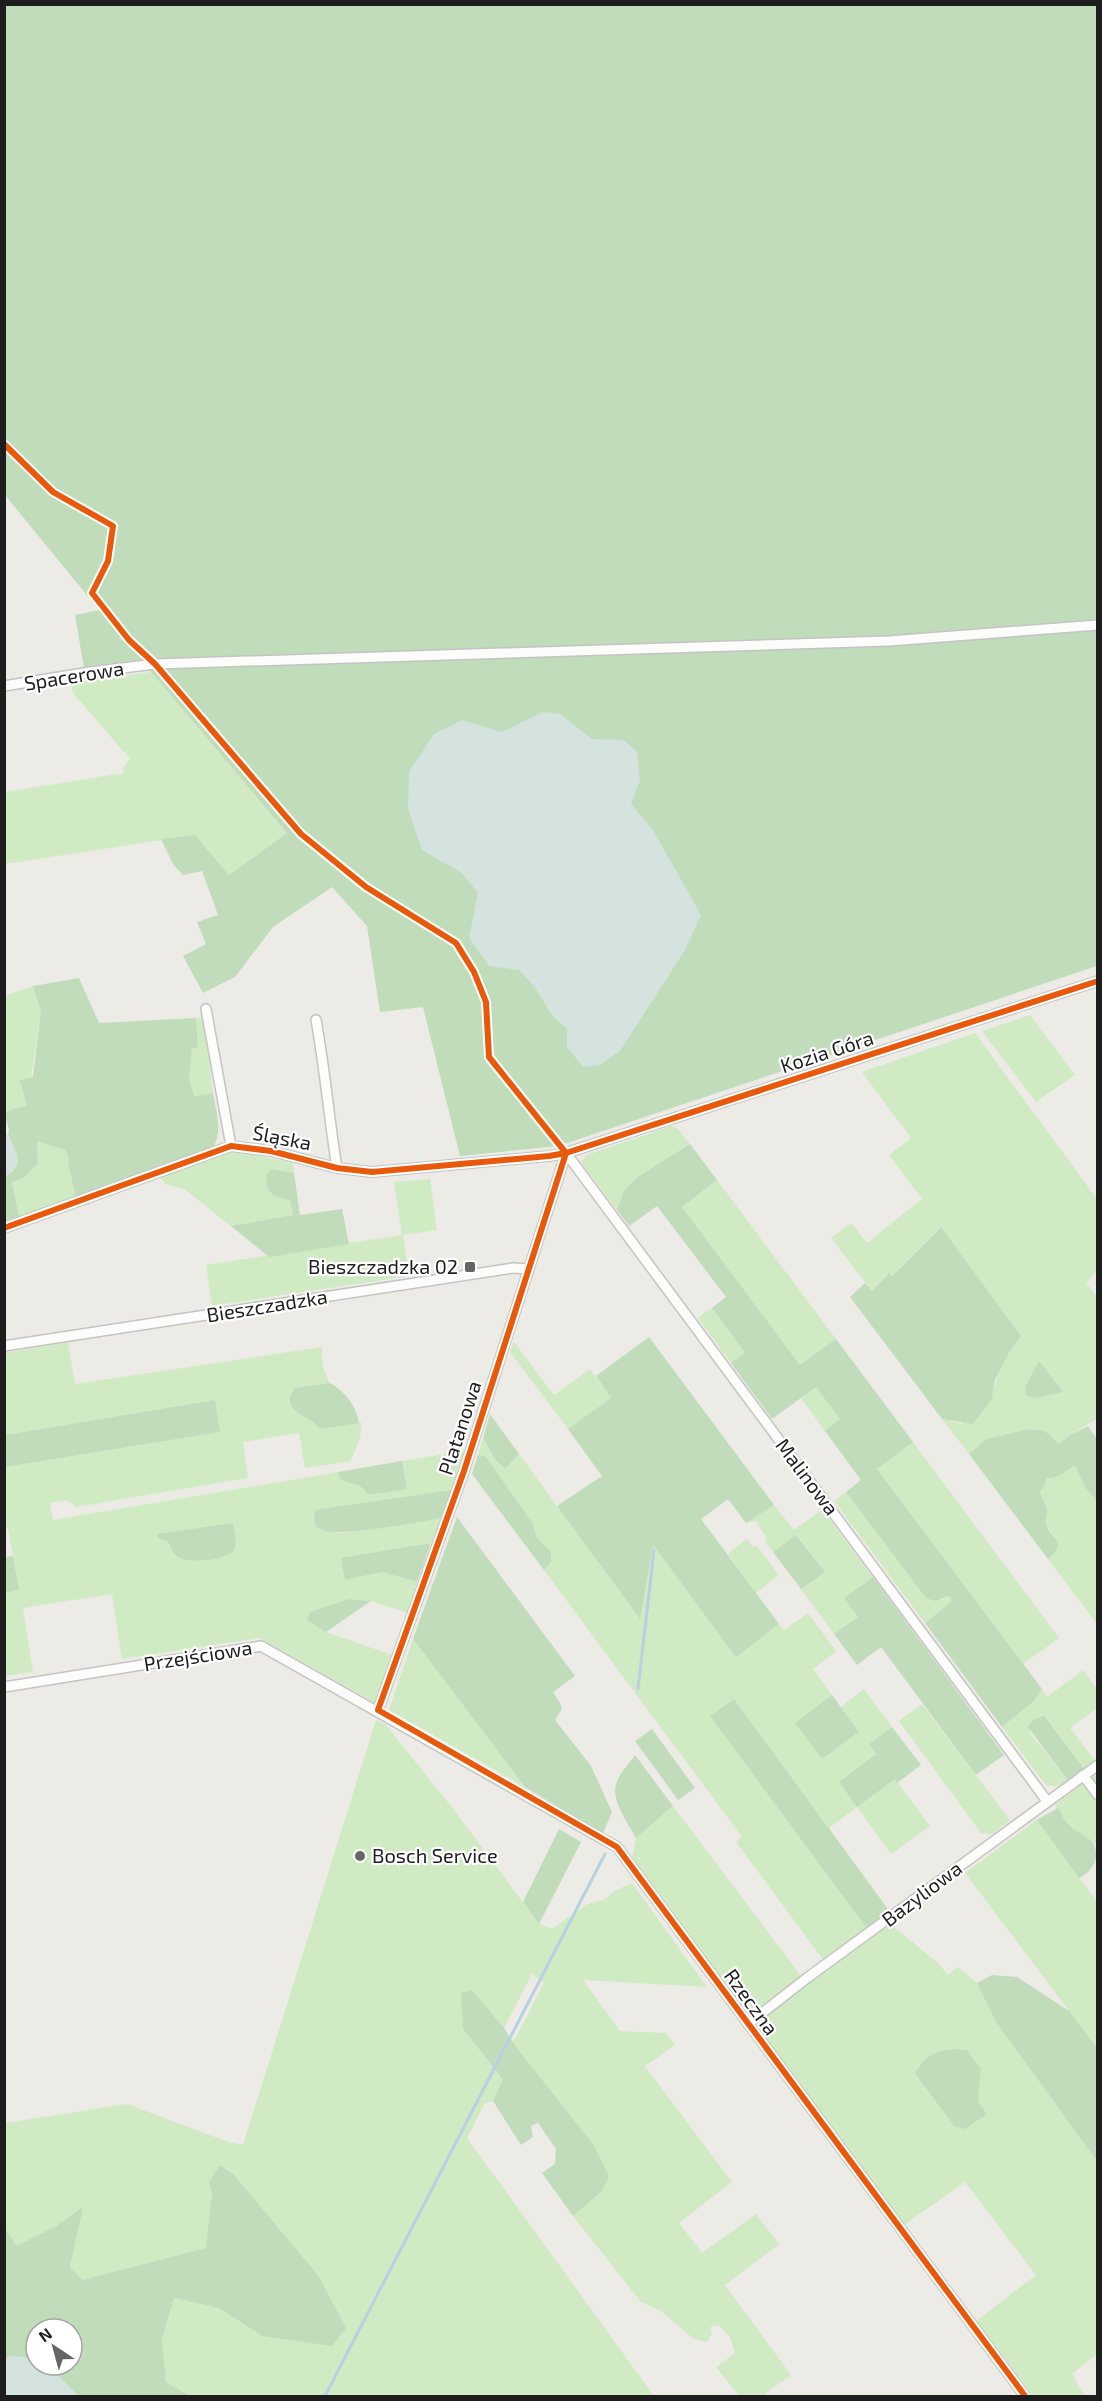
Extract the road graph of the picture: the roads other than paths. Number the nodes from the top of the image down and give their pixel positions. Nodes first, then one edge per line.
1 (1098, 625) edge
2 (4, 686) edge
3 (1098, 981) edge
4 (206, 1008) dead end
5 (316, 1020) dead end
6 (231, 1146) junction
7 (566, 1153) junction
8 (337, 1168) junction
9 (4, 1228) edge
10 (529, 1269) junction
11 (4, 1346) edge
12 (4, 1687) edge
13 (378, 1710) junction
14 (1098, 1765) edge
15 (1083, 1775) junction
16 (1098, 1795) edge
17 (1047, 1801) junction
18 (748, 2024) junction
19 (1025, 2397) edge

1 - 2 street, Spacerowa
3 - 7 street, Kozia Góra
4 - 6 street
5 - 8 street
6 - 8 street, Śląska
6 - 9 street, Śląska
7 - 8 street, Śląska
7 - 10 street, Platanowa
7 - 17 street, Malinowa
10 - 11 street, Bieszczadzka
10 - 13 street, Platanowa
12 - 13 street, Przejściowa
13 - 18 street, Rzeczna
14 - 15 street, Bazyliowa
15 - 16 street
15 - 17 street, Bazyliowa
17 - 18 street, Bazyliowa
18 - 19 street, Rzeczna

